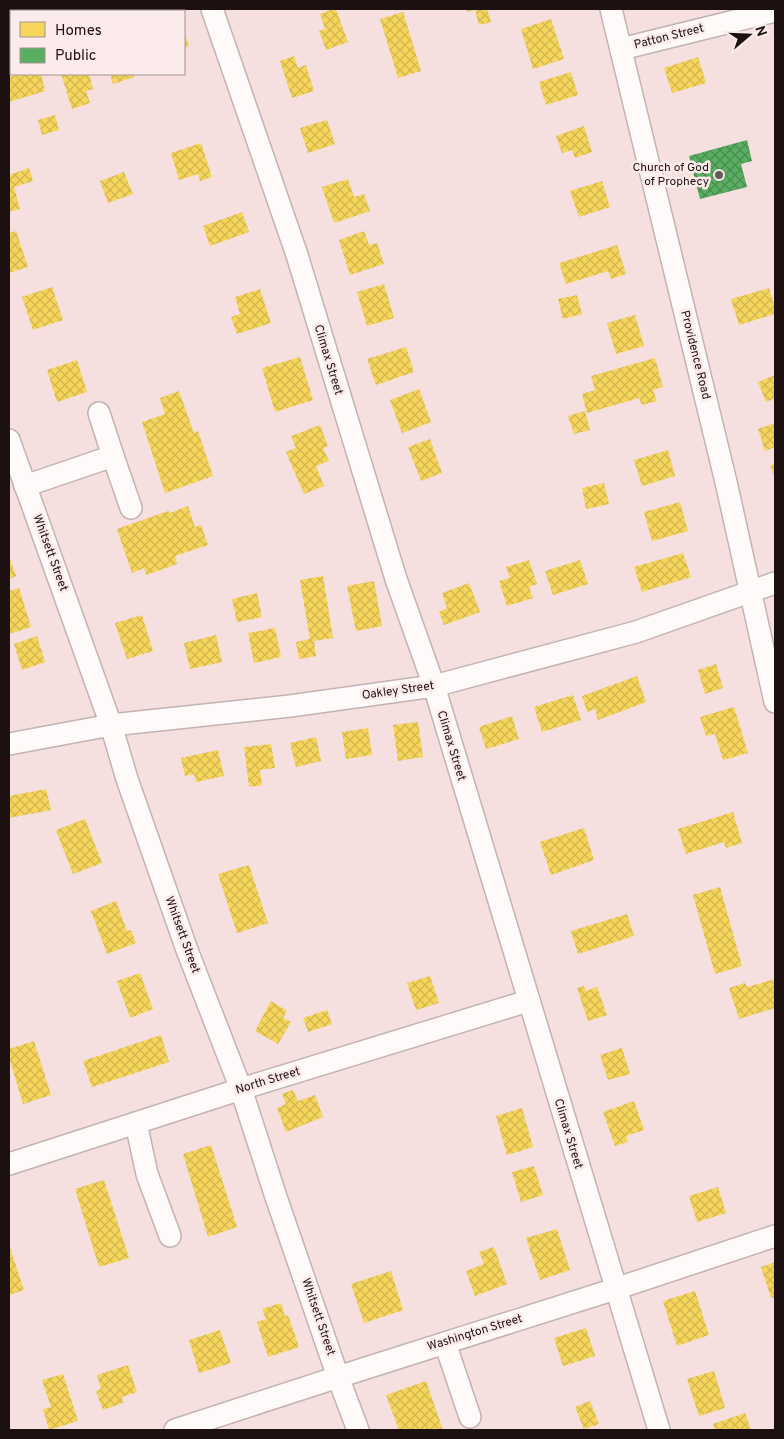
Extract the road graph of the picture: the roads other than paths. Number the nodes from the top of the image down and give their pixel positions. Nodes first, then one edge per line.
1 (212, 9) edge
2 (611, 9) edge
3 (775, 11) edge
4 (621, 49) junction
5 (99, 414) dead end
6 (9, 440) edge
7 (113, 456) junction
8 (26, 486) junction
9 (131, 508) dead end
10 (775, 583) edge
11 (750, 592) junction
12 (769, 643) edge
13 (434, 686) junction
14 (775, 702) edge
15 (110, 725) junction
16 (9, 744) edge
17 (528, 1001) junction
18 (241, 1089) junction
19 (136, 1123) junction
20 (9, 1164) edge
21 (170, 1236) dead end
22 (775, 1236) edge
23 (615, 1289) junction
24 (445, 1343) junction
25 (338, 1377) junction
26 (470, 1417) dead end
27 (227, 1422) edge
28 (175, 1430) edge
29 (358, 1430) edge
30 (658, 1430) edge

1 - 13 street, Climax Street
2 - 4 street, Providence Road
3 - 4 street, Patton Street
4 - 11 street, Providence Road
5 - 7 street
6 - 8 street, Whitsett Street
7 - 8 street
7 - 9 street
8 - 15 street, Whitsett Street
10 - 11 street, Oakley Street
11 - 12 street, Providence Road
11 - 13 street, Oakley Street
12 - 14 street, Providence Road
13 - 15 street, Oakley Street
13 - 17 street, Climax Street
15 - 16 street, Oakley Street
15 - 18 street, Whitsett Street
17 - 18 street, North Street
17 - 23 street, Climax Street
18 - 19 street, North Street
18 - 25 street, Whitsett Street
19 - 20 street, North Street
19 - 21 street
22 - 23 street, Washington Street
23 - 24 street, Washington Street
23 - 30 street, Climax Street
24 - 25 street, Washington Street
24 - 26 street
25 - 27 street, Washington Street
25 - 29 street, Whitsett Street
27 - 28 street, Washington Street

